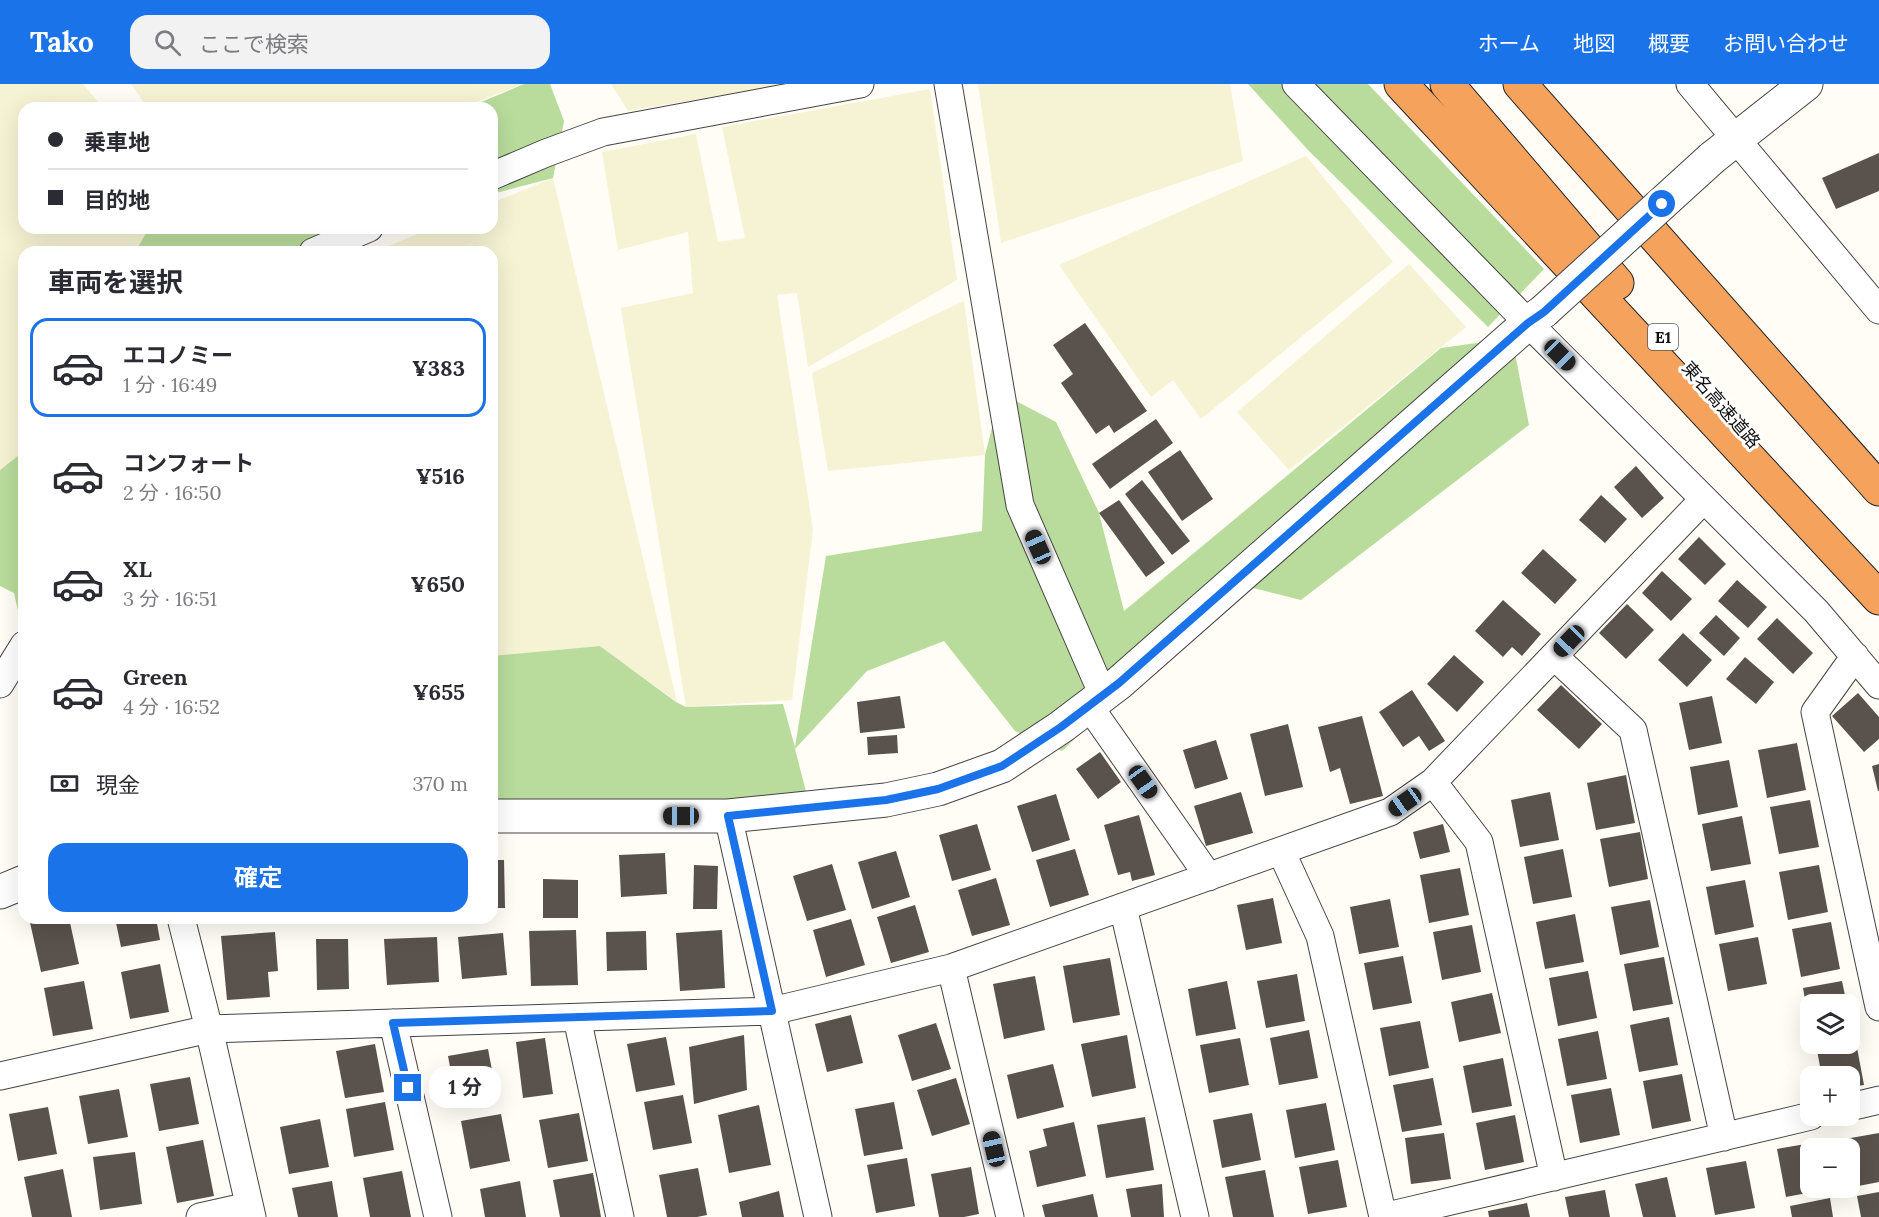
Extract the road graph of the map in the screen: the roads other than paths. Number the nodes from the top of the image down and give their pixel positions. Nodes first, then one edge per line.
1 (860, 84) edge
2 (948, 84) edge
3 (1296, 84) edge
4 (1401, 84) edge
5 (1447, 84) edge
6 (1520, 84) edge
7 (1690, 84) edge
8 (1806, 84) edge
9 (1724, 149) junction
10 (498, 173) edge
11 (355, 234) edge
12 (327, 246) edge
13 (1879, 310) edge
14 (1536, 317) junction
15 (1879, 489) edge
16 (1704, 499) junction
17 (1879, 590) edge
18 (1879, 598) edge
19 (18, 655) edge
20 (1554, 656) junction
21 (1855, 656) junction
22 (0, 684) edge
23 (1879, 685) edge
24 (1096, 700) junction
25 (1433, 782) junction
26 (498, 816) edge
27 (728, 816) junction
28 (1281, 851) junction
29 (1209, 877) junction
30 (18, 884) edge
31 (0, 892) edge
32 (1123, 907) junction
33 (183, 924) edge
34 (951, 968) junction
35 (1879, 1007) edge
36 (772, 1011) junction
37 (577, 1017) junction
38 (393, 1023) junction
39 (209, 1029) junction
40 (0, 1077) edge
41 (1879, 1100) edge
42 (1860, 1105) edge
43 (1800, 1119) edge
44 (1724, 1137) junction
45 (1554, 1177) junction
46 (250, 1211) edge
47 (200, 1217) edge
48 (438, 1217) edge
49 (620, 1217) edge
50 (818, 1217) edge
51 (1010, 1217) edge
52 (1194, 1217) edge

1 - 10 street
2 - 24 street
3 - 14 street
4 - 18 highway
5 - 17 highway, 東名高速道路 / E1
6 - 15 highway
7 - 9 street
8 - 9 street
9 - 13 street
9 - 14 street, bridge
11 - 12 street
14 - 16 street
14 - 24 street
16 - 20 street
16 - 21 street
19 - 22 street
20 - 25 street
20 - 44 street
21 - 23 street
21 - 35 street
24 - 27 street
24 - 29 street
25 - 28 street
25 - 45 street
26 - 27 street
27 - 36 street
28 - 29 street
28 - 45 street
29 - 32 street
30 - 31 street
32 - 34 street
32 - 52 street
33 - 39 street
34 - 36 street
34 - 51 street
36 - 37 street
36 - 50 street
37 - 38 street
37 - 49 street
38 - 39 street
38 - 48 street
39 - 40 street
39 - 46 street
41 - 42 street
43 - 44 street
44 - 45 street
46 - 47 street

